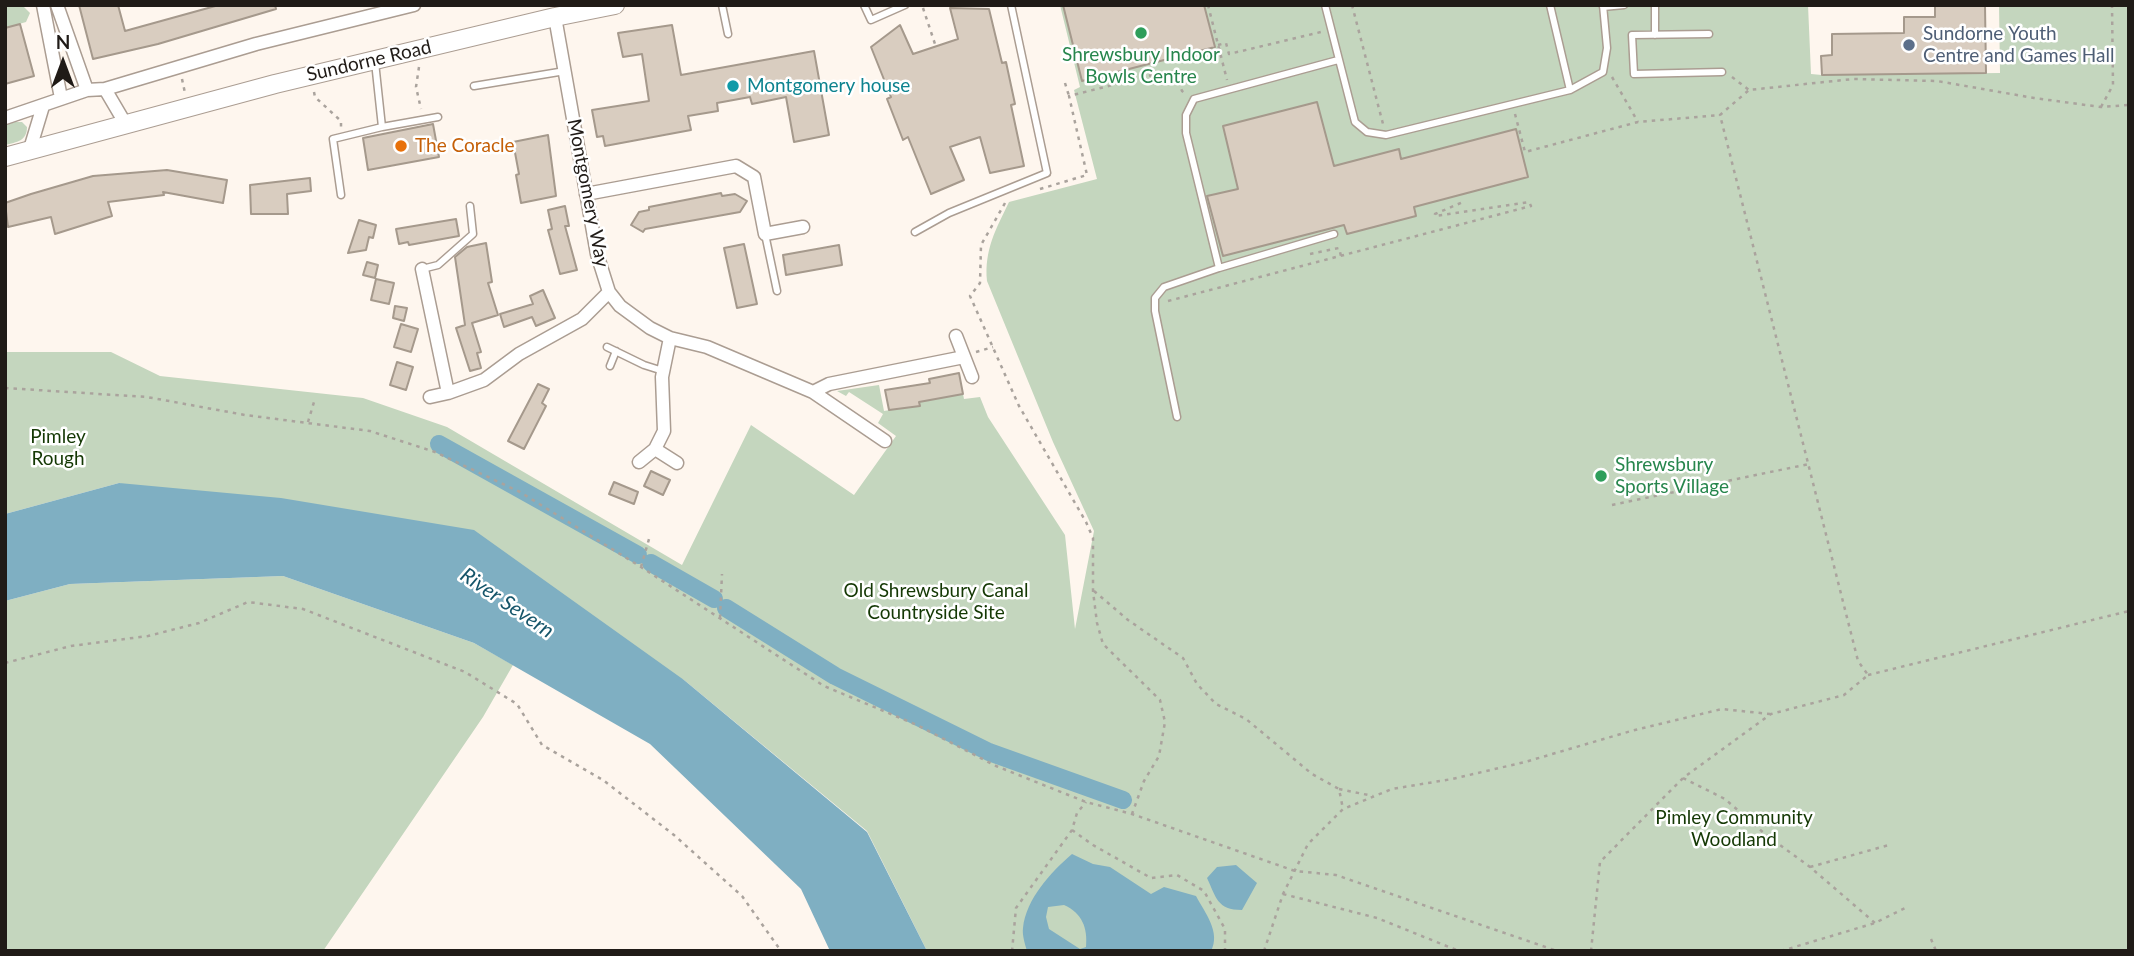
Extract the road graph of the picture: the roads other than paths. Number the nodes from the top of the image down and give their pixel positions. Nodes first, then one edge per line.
1 (43, 5) edge
2 (57, 5) edge
3 (414, 5) edge
4 (615, 5) edge
5 (722, 5) edge
6 (864, 5) edge
7 (905, 5) edge
8 (1011, 5) edge
9 (1325, 5) edge
10 (1550, 5) edge
11 (1624, 5) edge
12 (1655, 5) edge
13 (1603, 6) edge
14 (555, 17) junction
15 (729, 34) dead end
16 (1709, 34) dead end
17 (1655, 35) junction
18 (374, 60) junction
19 (1338, 60) junction
20 (565, 71) junction
21 (1722, 72) road end
22 (474, 86) dead end
23 (105, 89) junction
24 (87, 90) junction
25 (1570, 90) junction
26 (61, 98) junction
27 (43, 106) junction
28 (438, 117) dead end
29 (5, 118) edge
30 (125, 123) junction
31 (382, 127) junction
32 (30, 149) junction
33 (5, 157) edge
34 (586, 194) junction
35 (341, 195) dead end
36 (470, 206) dead end
37 (803, 227) dead end
38 (915, 232) dead end
39 (765, 234) junction
40 (1334, 234) dead end
41 (1219, 268) junction
42 (422, 269) joint
43 (777, 291) dead end
44 (609, 292) junction
45 (956, 336) dead end
46 (670, 338) junction
47 (607, 347) dead end
48 (616, 351) junction
49 (964, 357) junction
50 (610, 366) dead end
51 (663, 371) junction
52 (972, 377) dead end
53 (813, 392) junction
54 (448, 393) junction
55 (430, 397) dead end
56 (1177, 417) dead end
57 (886, 441) dead end
58 (655, 449) junction
59 (639, 463) dead end
60 (677, 463) dead end

1 - 26 street
2 - 24 street
3 - 23 street
4 - 14 main road, Sundorne Road
5 - 15 lane
6 - 7 lane
8 - 38 lane
9 - 19 lane
10 - 25 lane
11 - 13 lane
12 - 17 lane
13 - 25 lane
14 - 18 main road, Sundorne Road
14 - 20 street, Montgomery Way
16 - 17 lane
17 - 21 lane
18 - 30 main road, Sundorne Road
18 - 31 lane
19 - 25 lane
19 - 41 lane
20 - 22 lane
20 - 34 street, Montgomery Way
23 - 24 street
23 - 30 street
24 - 26 street
26 - 27 street
27 - 29 street
27 - 32 street
28 - 31 lane
30 - 32 main road, Sundorne Road
31 - 35 lane
32 - 33 main road, Sundorne Road
34 - 39 street
34 - 44 street, Montgomery Way
36 - 42 lane
37 - 39 street
39 - 43 lane
40 - 41 lane
41 - 56 lane
42 - 54 street
44 - 46 street, Montgomery Way
44 - 54 street
45 - 49 street
46 - 51 street
46 - 53 street, Montgomery Way
47 - 48 lane
48 - 50 lane
48 - 51 lane
49 - 52 street
49 - 53 street
51 - 58 street
53 - 57 street, Montgomery Way
54 - 55 street
58 - 59 street
58 - 60 street

